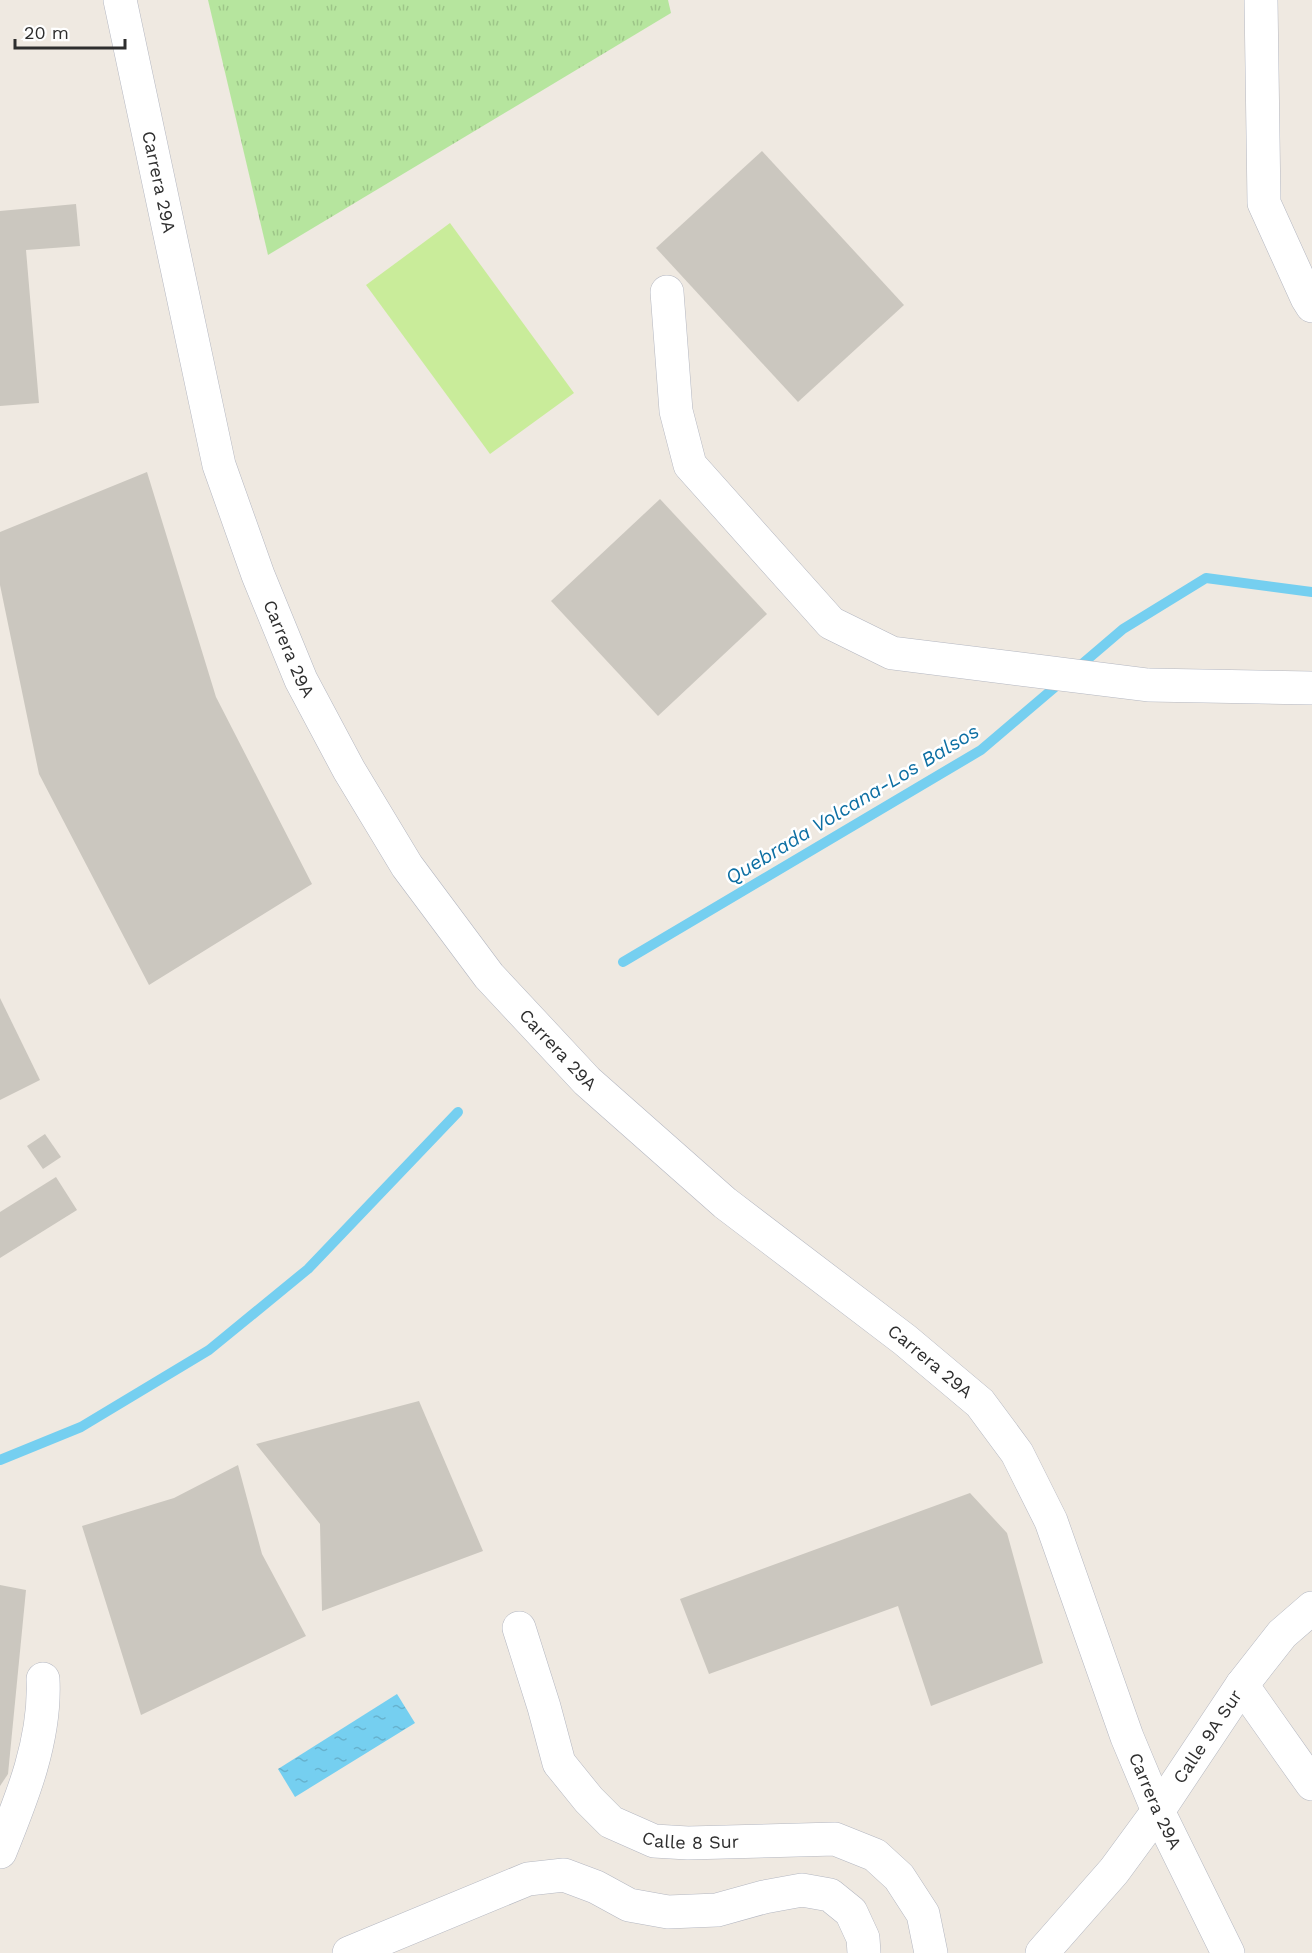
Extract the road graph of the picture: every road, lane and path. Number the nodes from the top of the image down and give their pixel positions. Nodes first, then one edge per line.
1 (120, 0) edge
2 (1261, 0) edge
3 (667, 292) dead end
4 (1312, 306) edge
5 (1312, 688) edge
6 (1312, 1608) edge
7 (519, 1628) dead end
8 (43, 1680) dead end
9 (1242, 1685) junction
10 (1312, 1784) edge
11 (1158, 1812) junction
12 (0, 1852) edge
13 (349, 1953) edge
14 (864, 1953) edge
15 (931, 1953) edge
16 (1042, 1953) edge
17 (1228, 1953) edge

1 - 11 street, Carrera 29A
2 - 4 street
3 - 5 street
6 - 9 street, Calle 9A Sur
7 - 15 street, Calle 8 Sur
8 - 12 street
9 - 10 street
9 - 11 street, Calle 9A Sur
11 - 16 street, Calle 9A Sur
11 - 17 street, Carrera 29A
13 - 14 street

